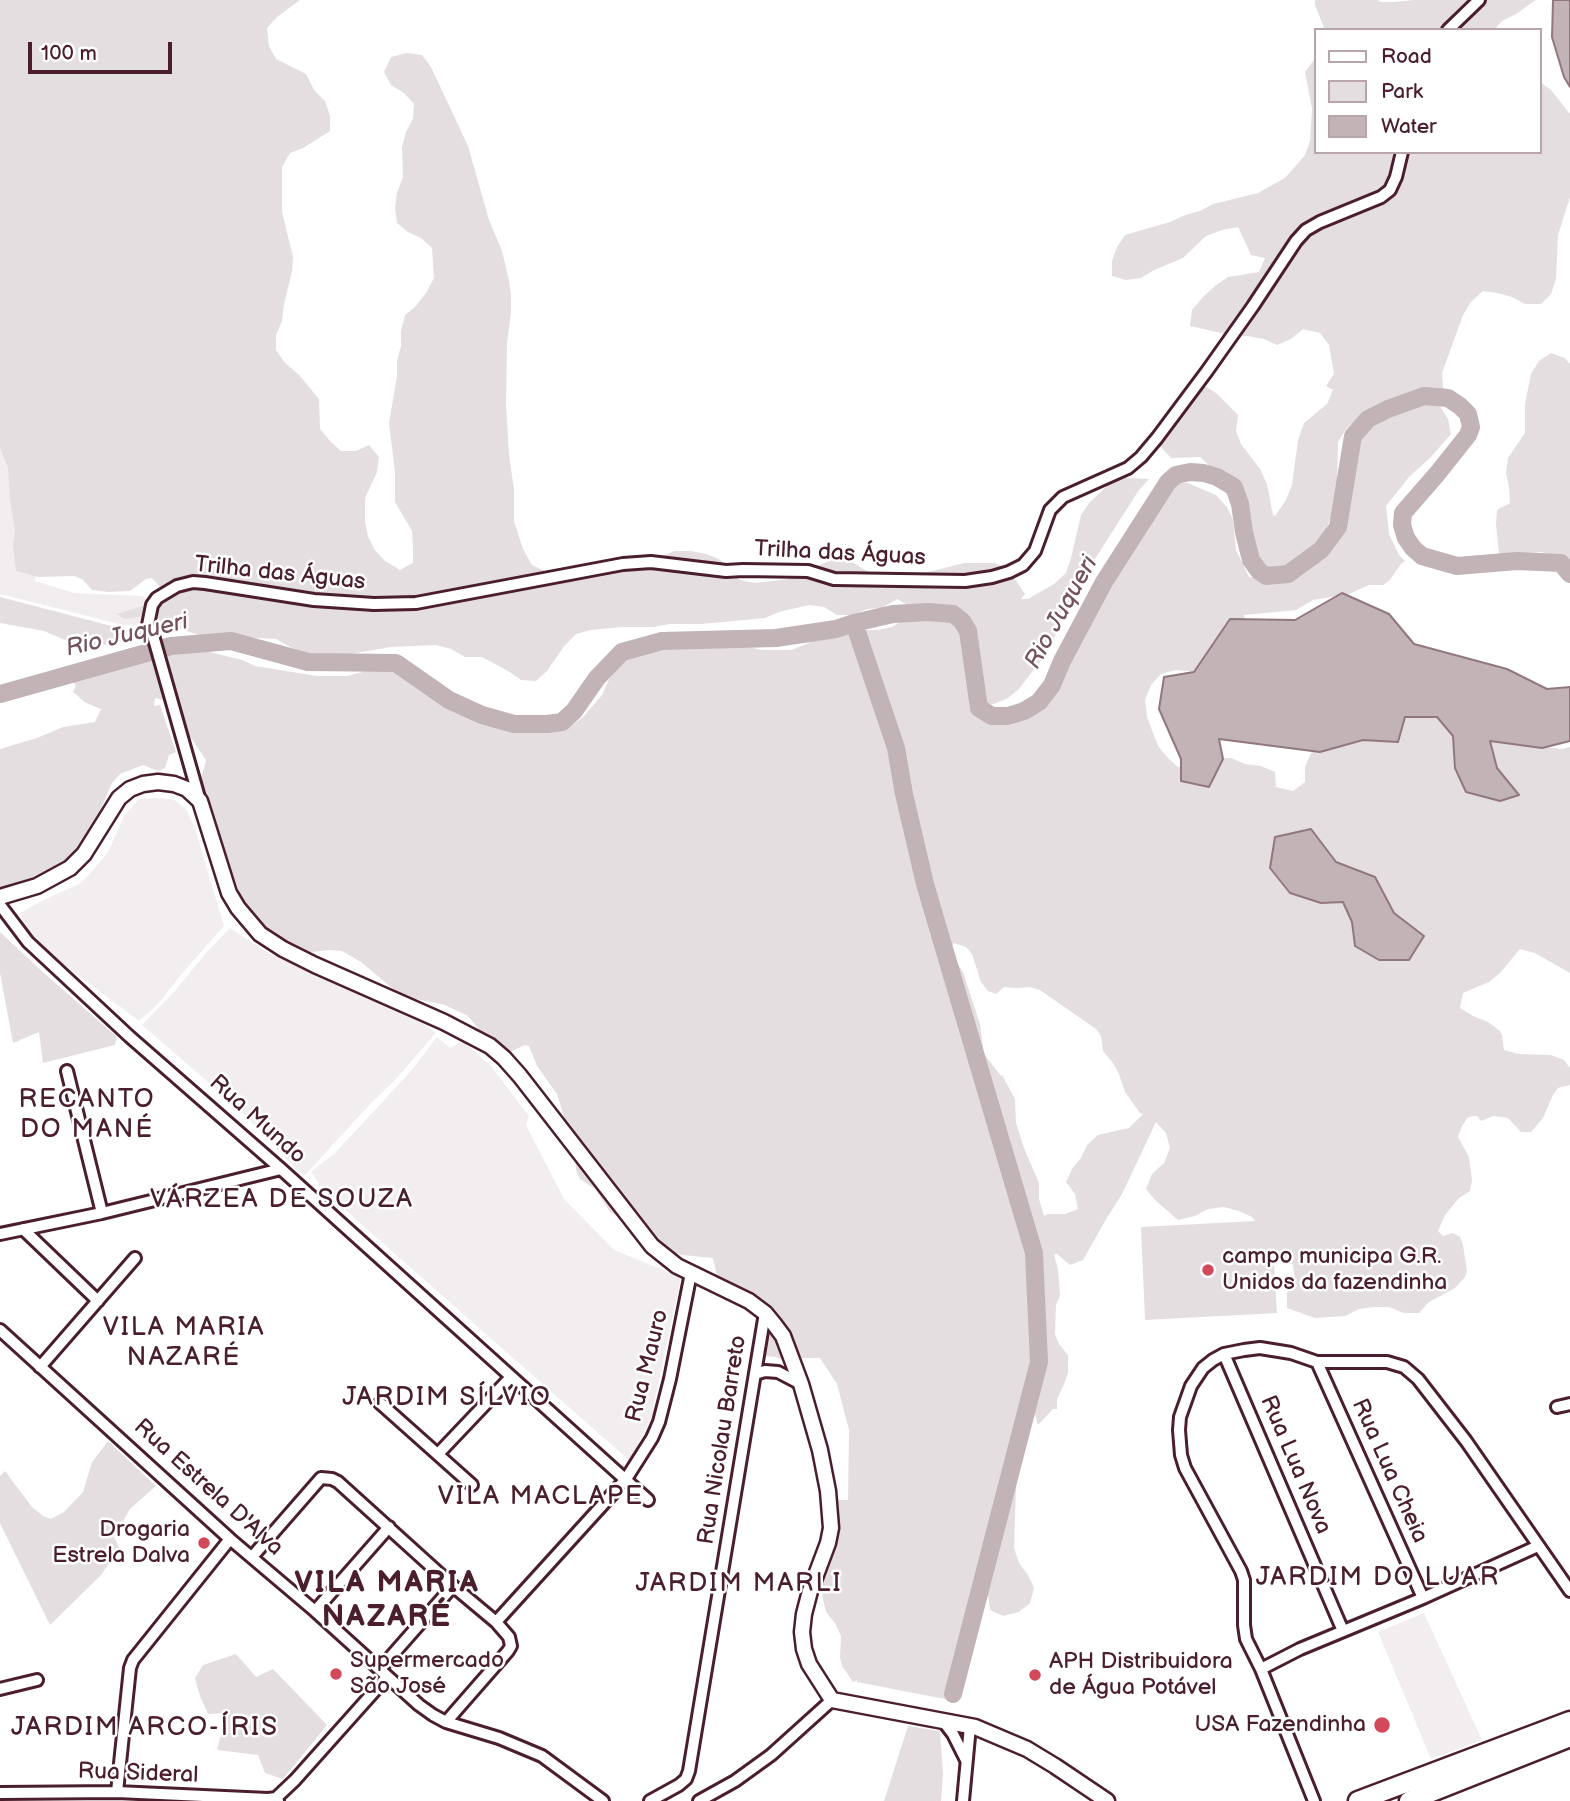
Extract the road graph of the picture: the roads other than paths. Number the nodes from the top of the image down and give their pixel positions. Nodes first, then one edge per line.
1 (1479, 0) edge
2 (1450, 28) edge
3 (1402, 154) edge
4 (200, 801) junction
5 (0, 897) edge
6 (0, 905) edge
7 (67, 1071) dead end
8 (281, 1169) junction
9 (102, 1213) junction
10 (23, 1229) junction
11 (0, 1234) edge
12 (135, 1258) dead end
13 (691, 1273) junction
14 (98, 1301) junction
15 (765, 1314) junction
16 (0, 1331) edge
17 (1224, 1354) junction
18 (1317, 1362) junction
19 (40, 1367) junction
20 (755, 1374) junction
21 (511, 1377) junction
22 (802, 1384) junction
23 (380, 1403) dead end
24 (1570, 1404) edge
25 (1557, 1407) dead end
26 (438, 1454) junction
27 (626, 1479) junction
28 (472, 1485) dead end
29 (648, 1500) dead end
30 (389, 1527) junction
31 (230, 1539) junction
32 (1538, 1546) junction
33 (252, 1557) junction
34 (453, 1586) junction
35 (1570, 1591) edge
36 (1423, 1598) junction
37 (315, 1611) junction
38 (496, 1622) junction
39 (1343, 1631) junction
40 (1261, 1669) junction
41 (383, 1673) junction
42 (37, 1680) dead end
43 (0, 1689) edge
44 (832, 1700) junction
45 (943, 1721) junction
46 (1570, 1721) edge
47 (446, 1722) junction
48 (970, 1726) junction
49 (1570, 1737) edge
50 (966, 1760) junction
51 (117, 1792) junction
52 (0, 1793) edge
53 (142, 1798) edge
54 (277, 1799) edge
55 (603, 1801) edge
56 (650, 1801) edge
57 (699, 1801) edge
58 (963, 1801) edge
59 (1107, 1801) edge
60 (1314, 1801) edge
61 (1358, 1801) edge
62 (1409, 1801) edge

1 - 2 street
3 - 4 street, Trilha das Águas
4 - 5 street
4 - 13 street
6 - 8 street, Rua Mundo
7 - 9 street
8 - 9 street
8 - 21 street, Rua Mundo
9 - 10 street
10 - 11 street
10 - 14 street
12 - 14 street
13 - 15 street
13 - 27 street, Rua Mauro
14 - 19 street
15 - 20 street, Rua Nicolau Barreto
15 - 22 street
16 - 19 street, Rua Estrela D'Alva
17 - 18 street
17 - 39 street, Rua Lua Nova
17 - 40 street
18 - 32 street
18 - 36 street, Rua Lua Cheia
19 - 31 street, Rua Estrela D'Alva
20 - 22 street
20 - 56 street, Rua Nicolau Barreto
21 - 26 street
21 - 27 street, Rua Mundo
22 - 44 street
23 - 26 street
24 - 25 street
26 - 28 street
27 - 29 street, Rua Mundo
27 - 38 street, Rua Mauro
30 - 33 street
30 - 34 street
30 - 37 street
31 - 33 street, Rua Estrela D'Alva
31 - 51 street
32 - 35 street
32 - 36 street
33 - 37 street, Rua Estrela D'Alva
34 - 38 street
34 - 41 street
36 - 39 street
37 - 41 street, Rua Estrela D'Alva
38 - 47 street
39 - 40 street
40 - 60 street
41 - 47 street, Rua Estrela D'Alva
41 - 54 street
42 - 43 street
44 - 45 street
44 - 57 street
45 - 48 street
45 - 50 street
46 - 61 main road
47 - 55 street, Rua Estrela D'Alva
48 - 50 street
48 - 59 street
49 - 62 main road
50 - 58 street
51 - 52 street, Rua Sideral
51 - 53 street, Rua Sideral
53 - 54 street, Rua Sideral

